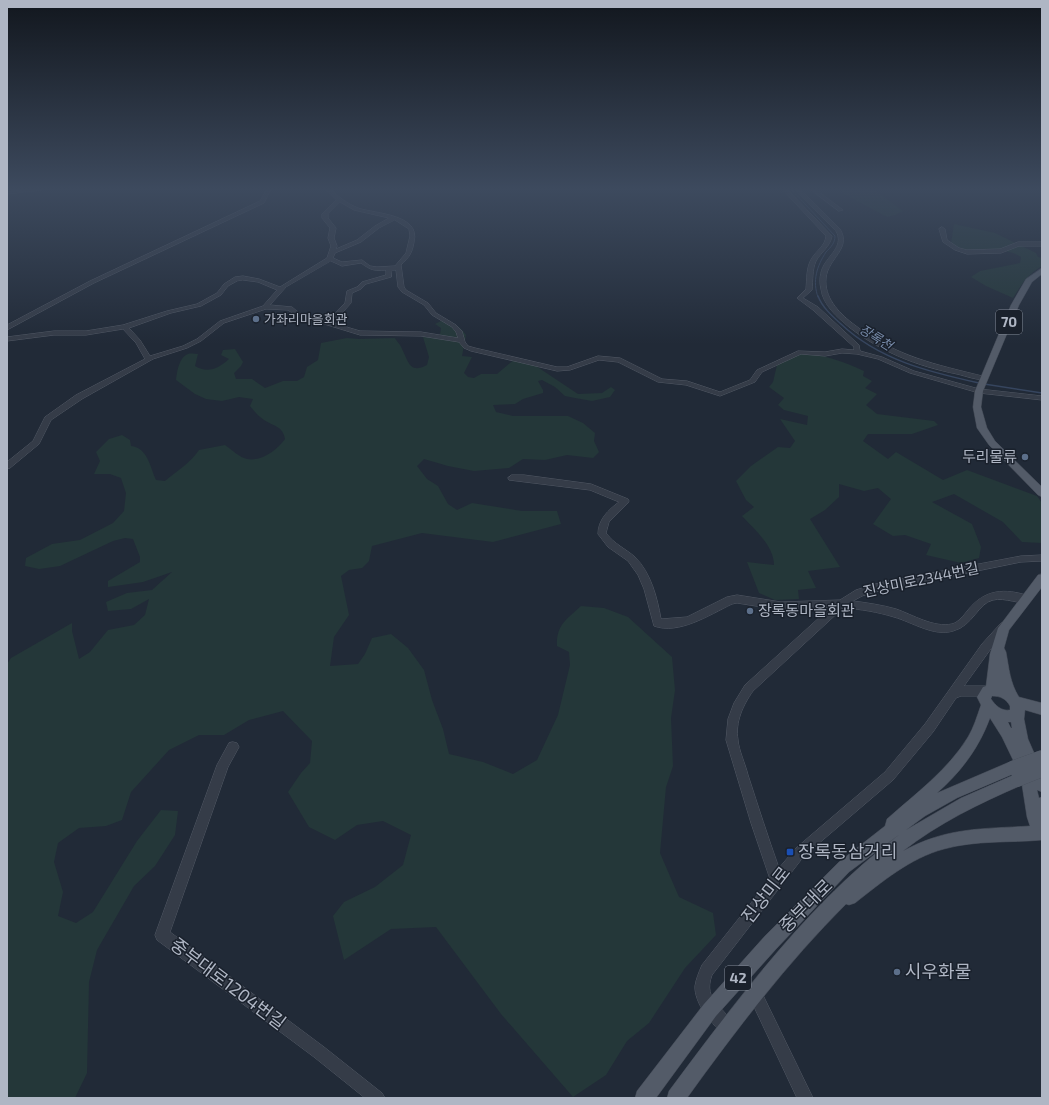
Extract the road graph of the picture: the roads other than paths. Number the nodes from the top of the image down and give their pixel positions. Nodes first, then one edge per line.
1 (180, 241) edge
2 (334, 241) edge
3 (360, 241) edge
4 (412, 241) edge
5 (828, 241) edge
6 (843, 241) edge
7 (945, 241) edge
8 (1042, 244) edge
9 (333, 252) junction
10 (330, 259) junction
11 (398, 268) junction
12 (389, 269) junction
13 (1042, 270) edge
14 (281, 289) junction
15 (265, 307) junction
16 (329, 324) junction
17 (124, 327) junction
18 (7, 328) edge
19 (7, 339) edge
20 (462, 340) junction
21 (857, 352) junction
22 (148, 359) junction
23 (983, 379) junction
24 (979, 390) junction
25 (1042, 398) edge
26 (7, 466) edge
27 (512, 478) dead end
28 (1042, 493) edge
29 (1042, 558) edge
30 (1042, 578) edge
31 (1026, 599) junction
32 (841, 604) junction
33 (1008, 622) junction
34 (999, 644) junction
35 (956, 693) junction
36 (989, 700) junction
37 (1015, 703) junction
38 (1042, 709) edge
39 (232, 747) dead end
40 (1042, 757) edge
41 (1042, 770) edge
42 (1014, 774) junction
43 (1042, 785) edge
44 (1038, 808) edge
45 (1042, 832) edge
46 (844, 867) junction
47 (777, 880) junction
48 (824, 915) junction
49 (755, 994) junction
50 (710, 1010) junction
51 (727, 1027) junction
52 (377, 1098) edge
53 (644, 1098) edge
54 (676, 1098) edge
55 (805, 1098) edge

1 - 18 street
2 - 9 street
3 - 9 street
4 - 11 street
5 - 21 street
6 - 23 street
7 - 8 street
9 - 10 street
10 - 12 street
10 - 14 street
11 - 12 street
11 - 20 street
12 - 16 street
13 - 23 main road, 70
14 - 15 street
14 - 17 street
15 - 16 street
15 - 22 street
16 - 20 street
17 - 19 street
17 - 22 street
20 - 21 street
21 - 24 street
22 - 26 street
23 - 24 main road, 70
24 - 25 street
24 - 28 main road, 70
27 - 32 street
29 - 32 street, 진상미로2344번길
30 - 31 main road
31 - 32 street
31 - 33 main road
32 - 47 street, 진상미로2344번길
33 - 34 main road
33 - 35 street, 진상미로
34 - 36 main road
34 - 37 main road
35 - 36 street
35 - 47 street, 진상미로
36 - 37 main road
36 - 37 main road
36 - 44 main road
36 - 46 main road
37 - 38 main road
37 - 43 main road
39 - 52 street, 중부대로1204번길
40 - 42 main road, 42, bridge
41 - 42 main road, 중부대로 / 42, bridge
42 - 46 main road, 중부대로 / 42
42 - 48 main road, 중부대로 / 42
44 - 45 main road
45 - 48 main road
46 - 50 main road, 중부대로 / 42
47 - 50 street, 진상미로
48 - 49 main road, 중부대로 / 42
49 - 51 main road, 중부대로 / 42
49 - 55 street
50 - 51 street, 진상미로
50 - 53 main road, 중부대로 / 42
51 - 54 main road, 중부대로 / 42

